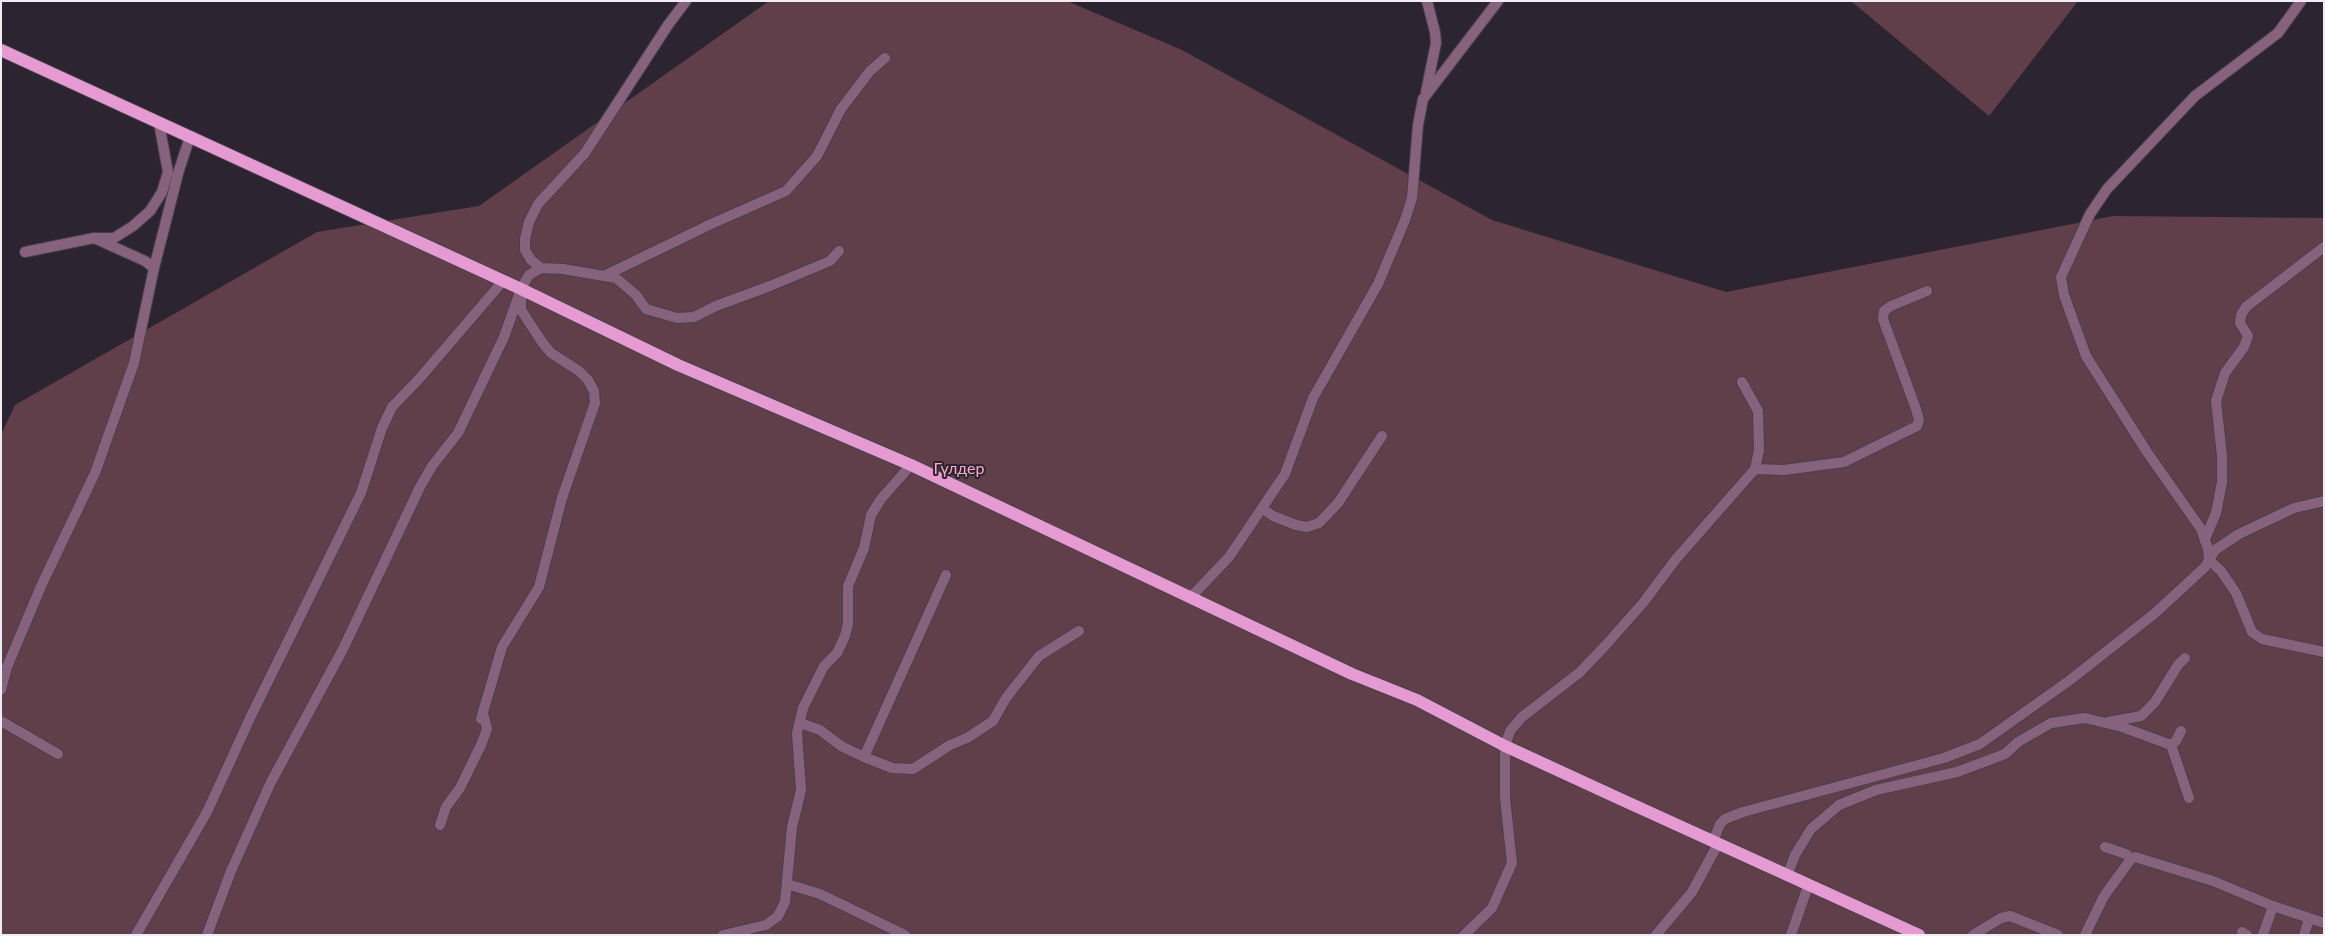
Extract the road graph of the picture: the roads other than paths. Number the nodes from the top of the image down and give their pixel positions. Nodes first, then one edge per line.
1 (686, 1) edge
2 (1427, 1) edge
3 (1498, 1) edge
4 (2301, 1) edge
5 (1, 50) edge
6 (884, 58) dead end
7 (1426, 93) junction
8 (159, 123) junction
9 (190, 137) junction
10 (94, 238) junction
11 (2324, 247) edge
12 (839, 251) dead end
13 (26, 252) dead end
14 (154, 268) junction
15 (541, 268) junction
16 (606, 276) junction
17 (503, 281) junction
18 (521, 289) junction
19 (1927, 291) dead end
20 (1742, 382) dead end
21 (1382, 436) dead end
22 (911, 465) junction
23 (1756, 469) junction
24 (2324, 501) edge
25 (1263, 509) junction
26 (2205, 539) junction
27 (2209, 560) junction
28 (946, 575) dead end
29 (1190, 598) junction
30 (1078, 631) dead end
31 (2324, 652) edge
32 (2185, 658) dead end
33 (1, 690) edge
34 (1, 721) edge
35 (800, 723) junction
36 (2105, 723) junction
37 (2181, 731) dead end
38 (2171, 745) junction
39 (1505, 746) junction
40 (58, 754) dead end
41 (864, 758) junction
42 (2189, 798) dead end
43 (440, 825) dead end
44 (1715, 843) junction
45 (2105, 846) dead end
46 (2131, 859) junction
47 (1787, 876) junction
48 (787, 884) junction
49 (1808, 886) junction
50 (2273, 906) junction
51 (2310, 919) junction
52 (2324, 923) edge
53 (1900, 930) edge
54 (136, 935) edge
55 (207, 935) edge
56 (723, 935) edge
57 (905, 935) edge
58 (1464, 935) edge
59 (1656, 935) edge
60 (1791, 935) edge
61 (1919, 935) edge
62 (1972, 935) edge
63 (2058, 935) edge
64 (2085, 935) edge
65 (2263, 935) edge
66 (2304, 935) edge

1 - 15 street
2 - 7 street
3 - 7 street
4 - 26 street
5 - 8 main road
6 - 16 street
7 - 25 street
8 - 9 main road
8 - 10 street
9 - 14 street
9 - 17 main road
10 - 13 street
10 - 14 street
11 - 26 street
12 - 16 street
14 - 33 street
15 - 16 street
15 - 18 street
17 - 18 main road
17 - 54 street
18 - 22 main road
18 - 43 street
18 - 55 street
19 - 23 street
20 - 23 street
21 - 25 street
22 - 29 main road
22 - 35 street
23 - 39 street
24 - 27 street
25 - 29 street
26 - 27 street
27 - 31 street
27 - 44 street
28 - 41 street
29 - 39 main road
30 - 41 street
32 - 36 street
34 - 40 street
35 - 41 street
35 - 48 street
36 - 38 street
36 - 47 street
37 - 38 street
38 - 42 street
39 - 44 main road
39 - 58 street
44 - 47 main road
44 - 59 street
45 - 46 street
46 - 50 street
46 - 64 street
47 - 49 main road
48 - 56 street
48 - 57 street
49 - 53 main road
49 - 60 street
50 - 51 street
50 - 65 street
51 - 52 street
51 - 66 street
53 - 61 main road
62 - 63 street

